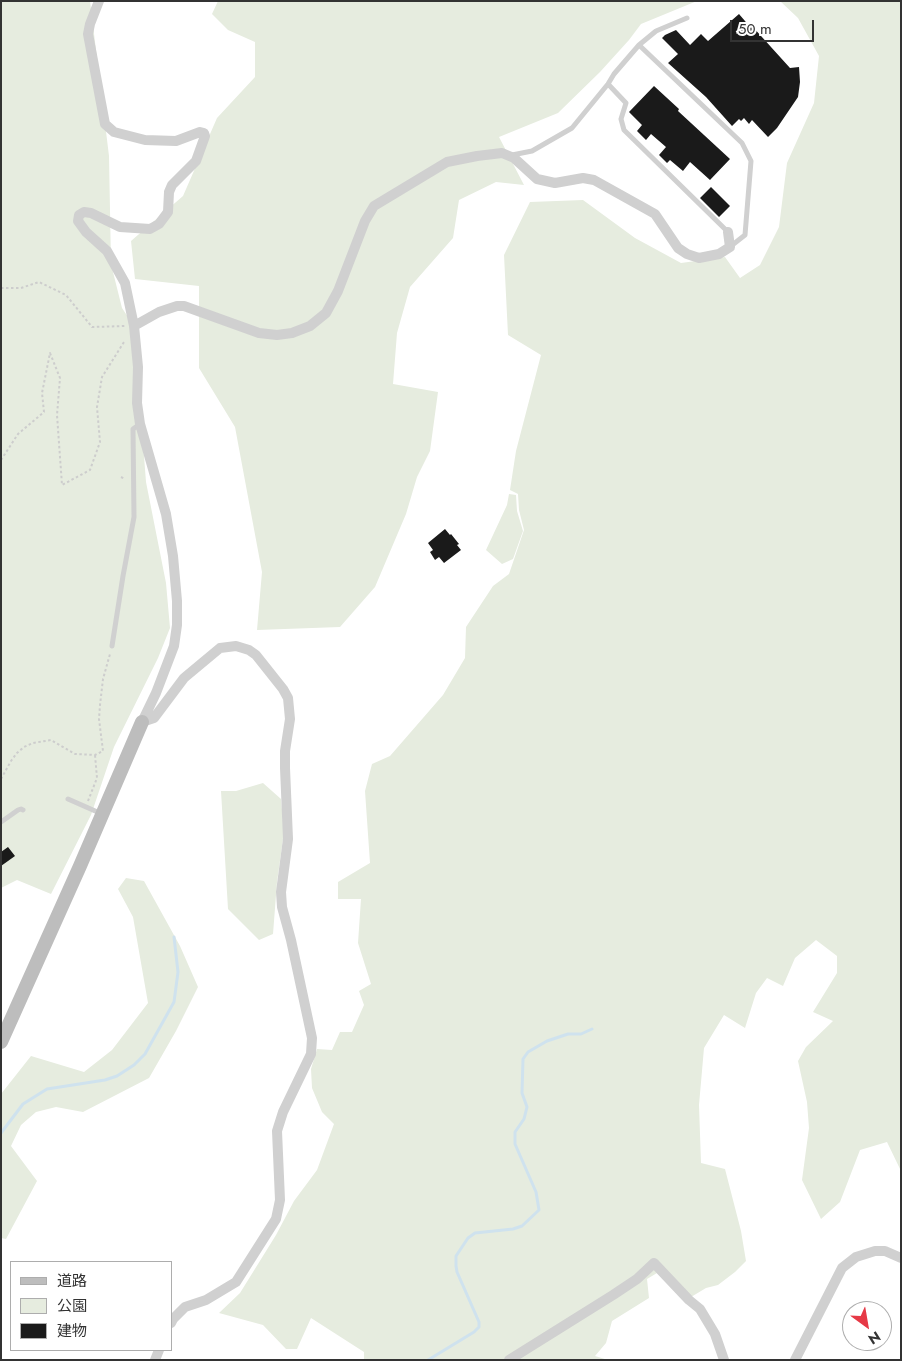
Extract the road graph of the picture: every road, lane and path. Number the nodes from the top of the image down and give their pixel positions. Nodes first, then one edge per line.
1 (99, 1) edge
2 (687, 18) dead end
3 (639, 45) junction
4 (608, 84) junction
5 (509, 156) junction
6 (728, 232) joint
7 (730, 246) junction
8 (1, 288) edge
9 (134, 326) junction
10 (140, 424) junction
11 (1, 460) edge
12 (112, 646) joint
13 (142, 722) junction
14 (94, 755) junction
15 (1, 779) edge
16 (90, 796) dead end
17 (68, 799) dead end
18 (23, 810) dead end
19 (102, 814) junction
20 (1, 822) edge
21 (1, 1042) edge
22 (901, 1258) edge
23 (172, 1321) edge
24 (509, 1360) edge
25 (724, 1360) edge
26 (795, 1360) edge

1 - 9 street
2 - 3 lane
3 - 4 lane
3 - 7 lane
4 - 5 lane
4 - 6 lane
5 - 7 street
5 - 9 street
6 - 7 street
8 - 9 path
9 - 10 street
9 - 11 path
10 - 12 lane
10 - 13 street
12 - 14 path
13 - 19 street
13 - 23 street
14 - 15 path
14 - 16 path
17 - 19 lane
18 - 20 lane
19 - 21 street
22 - 26 street
24 - 25 street

